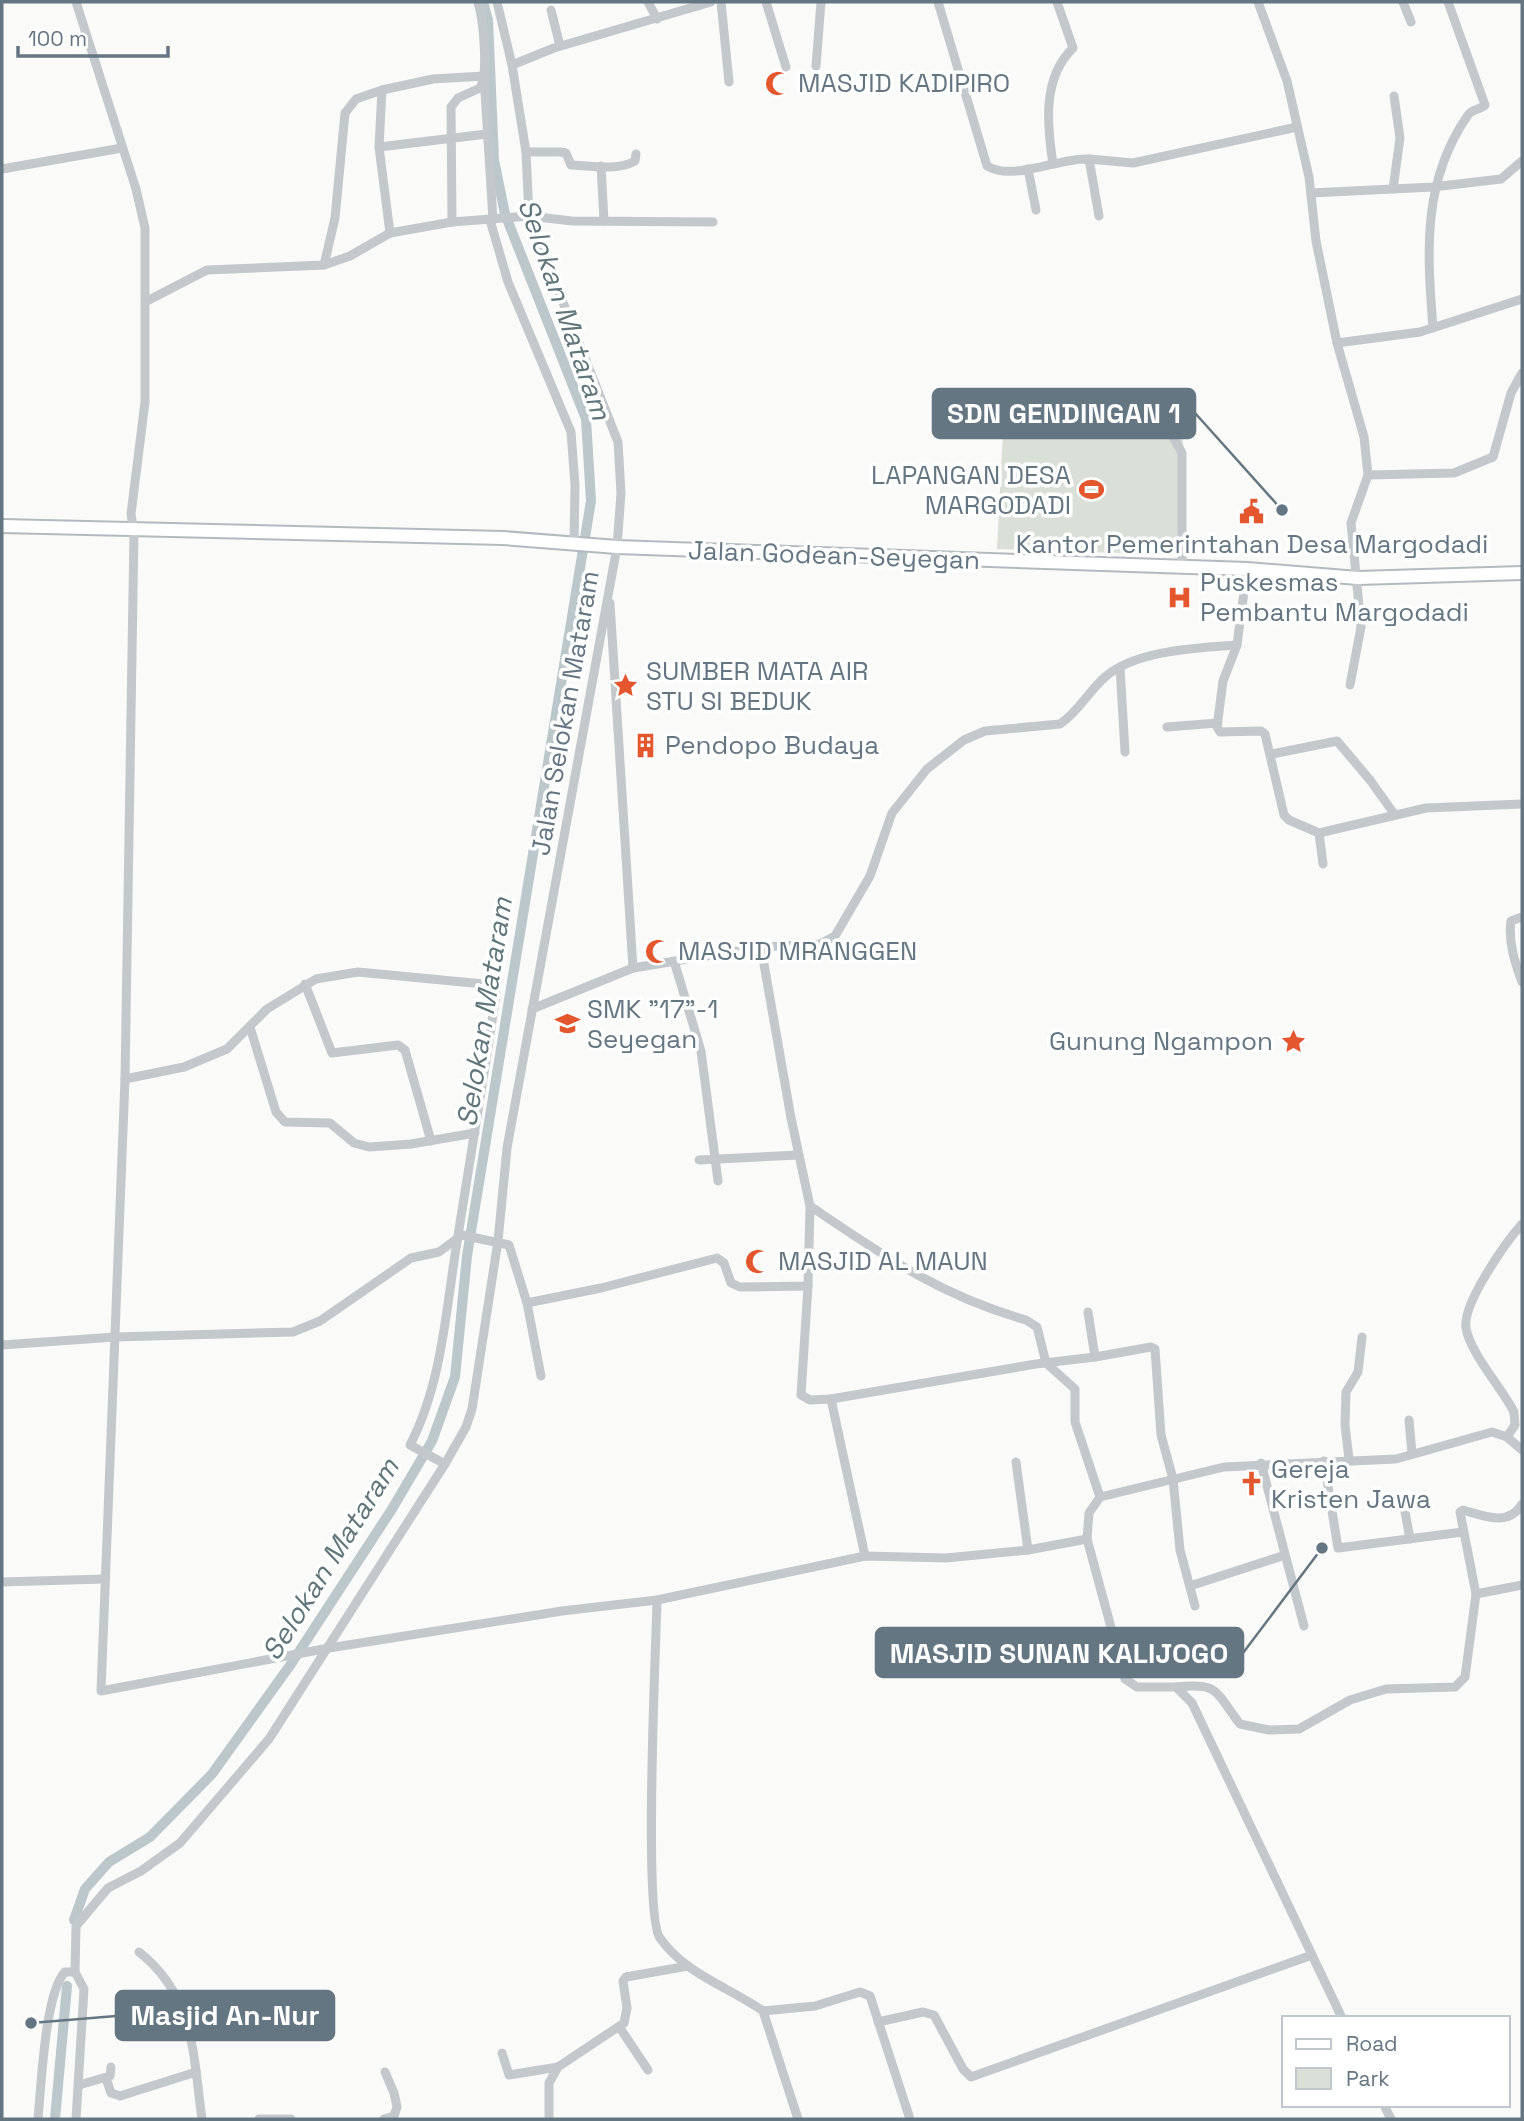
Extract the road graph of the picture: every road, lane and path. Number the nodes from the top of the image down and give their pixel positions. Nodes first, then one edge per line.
1 (76, 2) edge
2 (478, 2) edge
3 (648, 2) edge
4 (711, 2) edge
5 (721, 2) edge
6 (766, 2) edge
7 (821, 2) edge
8 (938, 2) edge
9 (1057, 2) edge
10 (1258, 2) edge
11 (1404, 2) edge
12 (1448, 2) edge
13 (500, 4) edge
14 (551, 10) dead end
15 (657, 19) junction
16 (1411, 22) dead end
17 (560, 46) junction
18 (512, 65) junction
19 (816, 66) dead end
20 (786, 67) dead end
21 (484, 76) junction
22 (729, 82) dead end
23 (382, 90) junction
24 (1394, 96) dead end
25 (1297, 127) junction
26 (486, 134) junction
27 (451, 139) junction
28 (379, 147) junction
29 (122, 148) junction
30 (526, 152) junction
31 (636, 154) dead end
32 (1089, 159) junction
33 (1522, 161) edge
34 (1054, 164) junction
35 (601, 166) junction
36 (2, 169) edge
37 (1028, 169) junction
38 (1433, 187) junction
39 (1393, 189) junction
40 (1311, 193) junction
41 (1036, 210) dead end
42 (530, 216) junction
43 (1099, 216) dead end
44 (494, 220) junction
45 (604, 221) junction
46 (452, 222) junction
47 (713, 222) dead end
48 (390, 233) junction
49 (324, 265) junction
50 (147, 301) junction
51 (1521, 302) edge
52 (1433, 328) junction
53 (1338, 342) junction
54 (1522, 373) edge
55 (987, 420) dead end
56 (1368, 475) junction
57 (2, 526) edge
58 (134, 531) junction
59 (576, 545) junction
60 (612, 547) junction
61 (1182, 567) junction
62 (1247, 569) junction
63 (1522, 573) edge
64 (1358, 578) junction
65 (609, 587) junction
66 (1237, 645) junction
67 (1120, 667) junction
68 (1350, 685) dead end
69 (1218, 723) junction
70 (1167, 727) dead end
71 (1125, 752) dead end
72 (1272, 754) junction
73 (1522, 804) edge
74 (1395, 816) junction
75 (1319, 833) junction
76 (1323, 864) dead end
77 (1522, 917) edge
78 (761, 947) junction
79 (674, 961) junction
80 (633, 968) junction
81 (1522, 982) edge
82 (305, 984) junction
83 (532, 1009) junction
84 (250, 1027) junction
85 (125, 1079) junction
86 (475, 1133) junction
87 (431, 1141) junction
88 (799, 1155) junction
89 (699, 1160) dead end
90 (717, 1164) junction
91 (718, 1181) dead end
92 (810, 1206) junction
93 (1522, 1224) edge
94 (460, 1236) junction
95 (498, 1241) junction
96 (808, 1286) junction
97 (527, 1303) junction
98 (1087, 1312) dead end
99 (115, 1337) junction
100 (1362, 1338) dead end
101 (2, 1346) edge
102 (1095, 1357) junction
103 (1046, 1363) junction
104 (541, 1376) dead end
105 (831, 1399) junction
106 (1409, 1420) dead end
107 (1507, 1437) junction
108 (1522, 1450) edge
109 (1412, 1454) junction
110 (1349, 1459) junction
111 (1324, 1461) junction
112 (1016, 1462) dead end
113 (1261, 1463) junction
114 (445, 1464) junction
115 (1173, 1479) junction
116 (1100, 1497) junction
117 (1403, 1502) dead end
118 (1522, 1504) edge
119 (1463, 1532) junction
120 (1087, 1539) junction
121 (1410, 1539) junction
122 (1028, 1550) junction
123 (1285, 1555) junction
124 (865, 1556) junction
125 (104, 1579) junction
126 (2, 1582) edge
127 (1522, 1585) edge
128 (1190, 1586) junction
129 (1476, 1594) junction
130 (657, 1600) junction
131 (1195, 1606) dead end
132 (1304, 1626) dead end
133 (329, 1648) junction
134 (1176, 1687) junction
135 (139, 1952) dead end
136 (1312, 1955) junction
137 (688, 1966) junction
138 (75, 1969) junction
139 (763, 2011) junction
140 (1341, 2016) edge
141 (878, 2022) junction
142 (620, 2028) junction
143 (502, 2053) dead end
144 (111, 2067) dead end
145 (558, 2067) junction
146 (648, 2070) dead end
147 (196, 2072) junction
148 (385, 2072) dead end
149 (106, 2078) junction
150 (79, 2085) junction
151 (38, 2119) edge
152 (76, 2119) edge
153 (202, 2119) edge
154 (259, 2119) edge
155 (291, 2119) edge
156 (384, 2119) edge
157 (549, 2119) edge
158 (797, 2119) edge
159 (910, 2119) edge

1 - 29 street
2 - 21 street
3 - 15 street
4 - 15 street
5 - 22 street
6 - 20 street
7 - 19 street
8 - 37 street
9 - 34 street
10 - 25 street
11 - 16 street
12 - 38 street
13 - 18 street, Jalan Selokan Mataram
14 - 17 street
15 - 17 street
17 - 18 street
18 - 30 street, Jalan Selokan Mataram
21 - 23 street
21 - 26 street
21 - 27 street
23 - 28 street
23 - 49 street
24 - 39 street
25 - 32 street
25 - 40 street
26 - 27 street
26 - 44 street
27 - 28 street
27 - 46 street
28 - 48 street
29 - 36 street
29 - 50 street
30 - 35 street
30 - 42 street, Jalan Selokan Mataram
31 - 35 street
32 - 34 street
32 - 43 street
33 - 38 street
34 - 37 street
35 - 45 street
37 - 41 street
38 - 39 street
38 - 52 street
39 - 40 street
40 - 53 street
42 - 44 street
42 - 45 street
42 - 60 street, Jalan Selokan Mataram
44 - 46 street
44 - 59 street
45 - 47 street
46 - 48 street
48 - 49 street
49 - 50 street
50 - 58 street
51 - 52 street
52 - 53 street
53 - 56 street
54 - 56 street
55 - 61 street
56 - 64 street
57 - 58 main road, Jalan Godean-Seyegan
58 - 59 main road, Jalan Godean-Seyegan
58 - 85 street
59 - 60 main road, Jalan Godean-Seyegan
60 - 61 main road, Jalan Godean-Seyegan
60 - 65 street, Jalan Selokan Mataram
61 - 62 main road, Jalan Godean-Seyegan
62 - 64 main road, Jalan Godean-Seyegan
62 - 66 street
63 - 64 main road, Jalan Godean-Seyegan
64 - 68 street
65 - 80 street
65 - 83 street, Jalan Selokan Mataram
66 - 67 street
66 - 69 street
67 - 71 street
67 - 78 street
69 - 70 street
69 - 72 street
72 - 74 street
72 - 75 street
73 - 74 street
74 - 75 street
75 - 76 street
77 - 81 street
78 - 79 street
78 - 88 street
79 - 80 street
79 - 90 street
80 - 83 street
82 - 84 street
82 - 86 street
82 - 87 street
83 - 95 street, Jalan Selokan Mataram
84 - 85 street
84 - 87 street
85 - 99 street
86 - 87 street
86 - 94 street
88 - 90 street
88 - 92 street
89 - 90 street
90 - 91 street
92 - 96 street
92 - 103 street
93 - 107 street
94 - 95 street
94 - 99 street
94 - 114 street
95 - 97 street
95 - 114 street, Jalan Selokan Mataram
96 - 97 street
96 - 105 street
97 - 104 street
98 - 102 street
99 - 101 street
99 - 125 street
100 - 110 street
102 - 103 street
102 - 115 street
103 - 105 street
103 - 116 street
105 - 124 street
106 - 109 street
107 - 108 street
107 - 109 street
109 - 110 street
110 - 111 street
111 - 113 street
111 - 121 street
112 - 122 street
113 - 115 street
113 - 123 street
114 - 133 street, Jalan Selokan Mataram
115 - 116 street
115 - 128 street
116 - 120 street
117 - 121 street
118 - 119 street
119 - 121 street
119 - 129 street
120 - 122 street
120 - 134 street
122 - 124 street
123 - 128 street
123 - 132 street
124 - 130 street
125 - 126 street
125 - 133 street
127 - 129 street
128 - 131 street
129 - 134 street
130 - 133 street
130 - 137 street
133 - 138 street, Jalan Selokan Mataram
134 - 136 street
135 - 147 street
136 - 140 street
136 - 141 street
137 - 139 street
137 - 142 street
138 - 150 street
138 - 151 street
139 - 141 street
139 - 158 street
141 - 159 street
142 - 145 street
142 - 146 street
143 - 145 street
144 - 149 street
145 - 157 street
147 - 149 street
147 - 153 street
148 - 156 street
149 - 150 street
150 - 152 street
154 - 155 street

